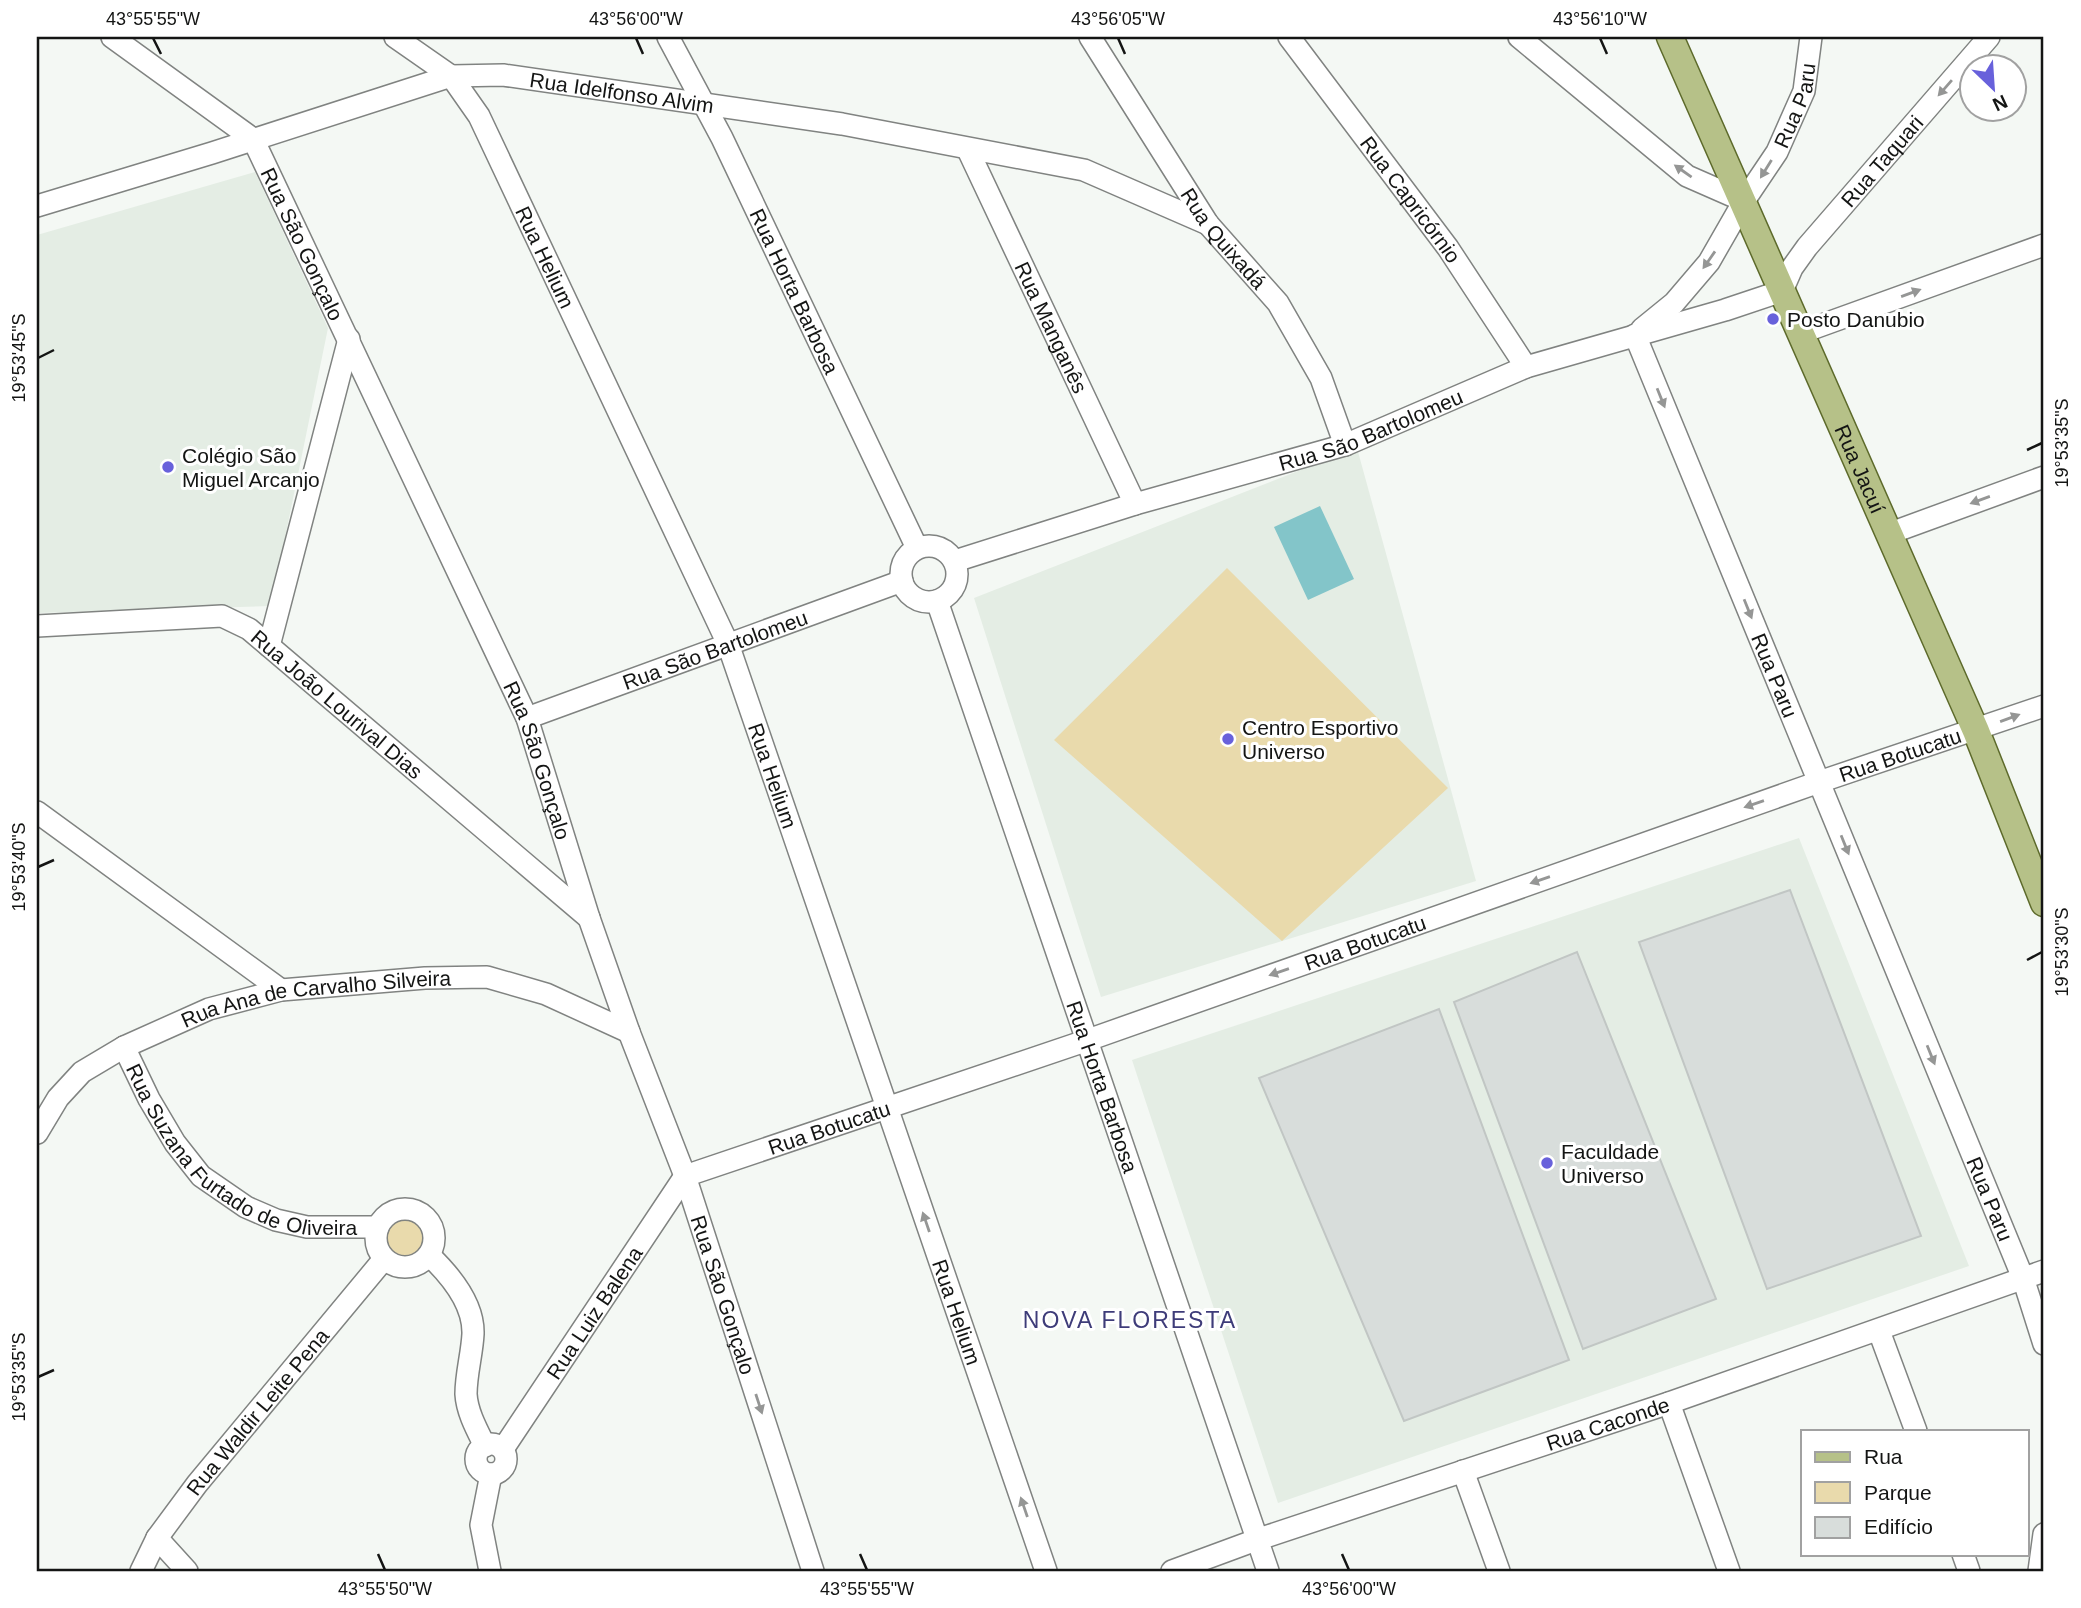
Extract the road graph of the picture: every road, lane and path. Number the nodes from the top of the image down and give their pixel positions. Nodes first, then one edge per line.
1 (112, 37) edge
2 (395, 37) edge
3 (668, 37) edge
4 (1090, 37) edge
5 (1289, 37) edge
6 (1519, 37) edge
7 (1670, 37) edge
8 (1811, 37) edge
9 (1989, 37) edge
10 (451, 76) junction
11 (703, 103) junction
12 (253, 139) junction
13 (968, 150) junction
14 (1744, 201) junction
15 (37, 206) edge
16 (1208, 224) junction
17 (2044, 245) edge
18 (1782, 291) junction
19 (1800, 333) junction
20 (1635, 335) junction
21 (349, 339) junction
22 (1527, 368) junction
23 (1345, 445) junction
24 (2044, 477) edge
25 (1135, 504) junction
26 (1888, 534) junction
27 (917, 548) junction
28 (955, 561) junction
29 (902, 581) junction
30 (937, 601) junction
31 (37, 626) edge
32 (728, 644) junction
33 (269, 646) junction
34 (2044, 706) edge
35 (527, 718) junction
36 (1976, 731) junction
37 (1819, 782) junction
38 (37, 812) edge
39 (2044, 903) edge
40 (589, 918) junction
41 (281, 990) junction
42 (629, 1031) junction
43 (1088, 1040) junction
44 (124, 1047) junction
45 (886, 1107) junction
46 (37, 1133) edge
47 (685, 1176) junction
48 (377, 1227) junction
49 (429, 1255) junction
50 (384, 1259) junction
51 (2044, 1271) edge
52 (2023, 1278) junction
53 (1879, 1331) junction
54 (2044, 1344) edge
55 (1669, 1404) junction
56 (1916, 1430) edge
57 (494, 1448) junction
58 (1463, 1471) junction
59 (2044, 1534) edge
60 (158, 1538) junction
61 (1256, 1540) junction
62 (141, 1571) edge
63 (187, 1571) edge
64 (490, 1571) edge
65 (814, 1571) edge
66 (1046, 1571) edge
67 (1172, 1571) edge
68 (1268, 1571) edge
69 (1499, 1571) edge
70 (1729, 1571) edge
71 (2039, 1571) edge

1 - 12 street, Rua São Gonçalo
2 - 10 street, Rua Helium
3 - 11 street, Rua Horta Barbosa
4 - 16 street, Rua Quixadá
5 - 22 street, Rua Capricórnio
14 -> 6 street
7 - 14 main road, Rua Jacuí
8 -> 14 street, Rua Paru
9 -> 18 street, Rua Taquari
10 - 11 street, Rua Idelfonso Alvim
10 - 12 street, Rua Idelfonso Alvim
10 - 32 street, Rua Helium
11 - 13 street, Rua Idelfonso Alvim
11 - 27 street, Rua Horta Barbosa
12 - 15 street, Rua Idelfonso Alvim
12 - 21 street, Rua São Gonçalo
13 - 16 street, Rua Idelfonso Alvim
13 - 25 street, Rua Manganês
14 - 18 main road, Rua Jacuí
14 -> 20 street, Rua Paru
16 - 23 street, Rua Quixadá
19 -> 17 street
18 - 19 main road, Rua Jacuí
18 - 20 street, Rua São Bartolomeu
19 - 26 main road, Rua Jacuí
20 - 22 street, Rua São Bartolomeu
20 -> 37 street, Rua Paru
21 - 33 street
21 - 35 street, Rua São Gonçalo
22 - 23 street, Rua São Bartolomeu
23 - 25 street, Rua São Bartolomeu
24 -> 26 street
25 - 28 street, Rua São Bartolomeu
26 - 36 main road, Rua Jacuí
27 - 28 street
27 - 29 street
28 - 30 street
29 - 30 street
29 - 32 street, Rua São Bartolomeu
30 - 43 street, Rua Horta Barbosa
31 - 33 street, Rua João Lourival Dias
32 - 35 street, Rua São Bartolomeu
32 - 45 street, Rua Helium
33 - 40 street, Rua João Lourival Dias
36 -> 34 street, Rua Botucatu
35 - 40 street, Rua São Gonçalo
36 - 37 street, Rua Botucatu
36 - 39 main road, Rua Jacuí
37 -> 43 street, Rua Botucatu
37 -> 52 street, Rua Paru
38 - 41 street
40 - 42 street, Rua São Gonçalo
41 - 42 street, Rua Ana de Carvalho Silveira
41 - 44 street, Rua Ana de Carvalho Silveira
42 - 47 street, Rua São Gonçalo
43 - 45 street, Rua Botucatu
43 - 61 street, Rua Horta Barbosa
44 - 46 street, Rua Ana de Carvalho Silveira
44 - 48 street, Rua Suzana Furtado de Oliveira
45 - 47 street, Rua Botucatu
66 -> 45 street, Rua Helium
47 - 57 street, Rua Luiz Balena
47 -> 65 street, Rua São Gonçalo
48 - 49 street
48 - 50 street
49 - 50 street
49 - 57 street
50 - 60 street, Rua Waldir Leite Pena
51 - 52 street, Rua Caconde
52 - 53 street, Rua Caconde
52 - 54 street, Rua Paru
53 - 55 street, Rua Caconde
53 - 56 street
55 - 58 street, Rua Caconde
55 - 70 street
57 - 64 street
58 - 61 street, Rua Caconde
58 - 69 street
59 - 71 street
60 - 62 street, Rua Waldir Leite Pena
60 - 63 street
61 - 67 street, Rua Caconde
61 - 68 street, Rua Horta Barbosa

